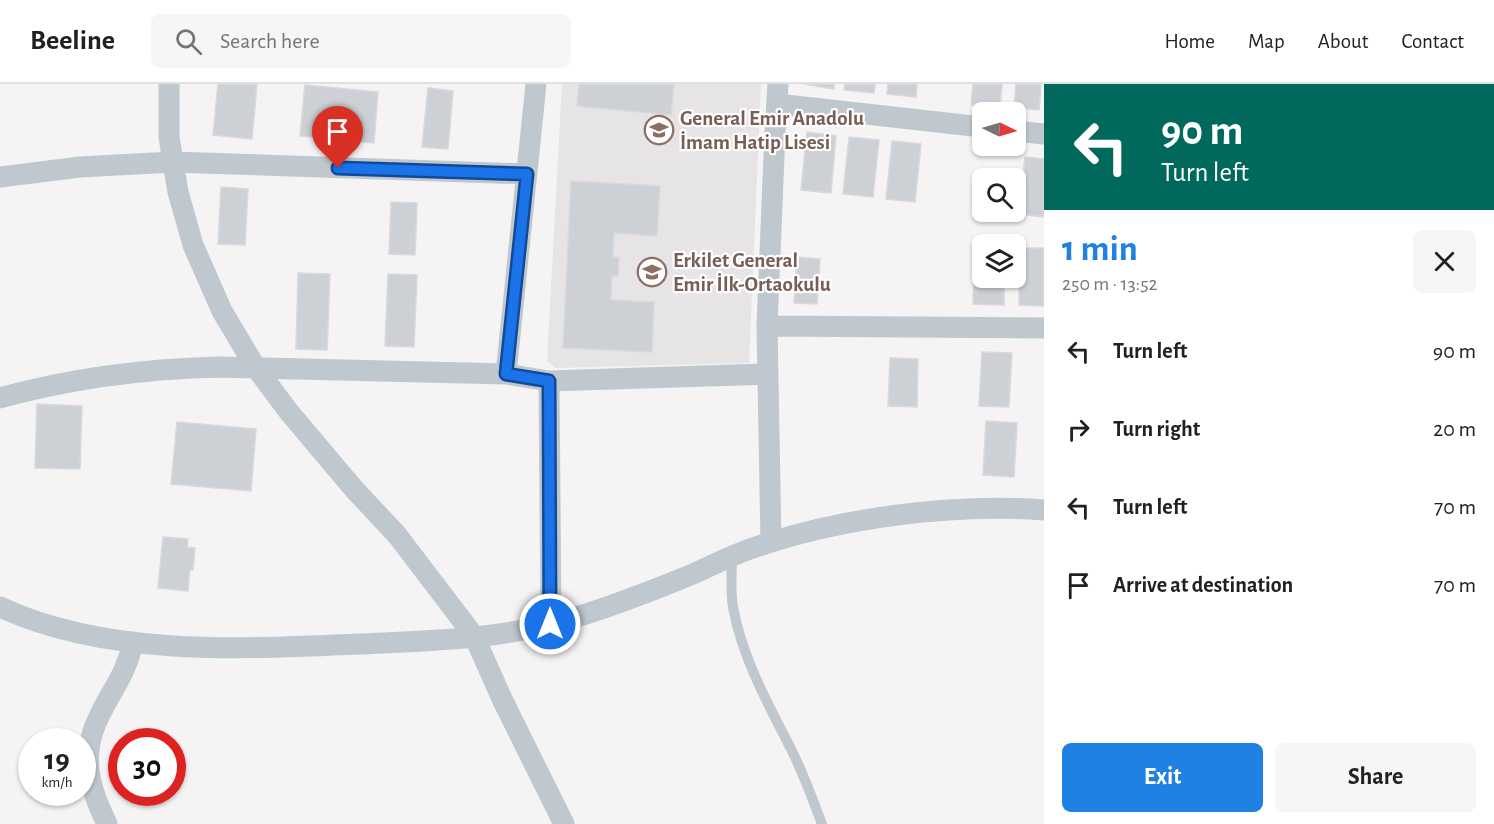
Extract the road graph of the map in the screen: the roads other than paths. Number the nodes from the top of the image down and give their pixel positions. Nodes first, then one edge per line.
1 (169, 84) edge
2 (536, 84) edge
3 (778, 94) edge
4 (972, 125) edge
5 (1026, 132) edge
6 (1044, 134) edge
7 (173, 162) junction
8 (527, 174) junction
9 (0, 177) edge
10 (767, 326) junction
11 (1044, 328) edge
12 (256, 368) junction
13 (506, 374) junction
14 (768, 374) junction
15 (549, 381) junction
16 (0, 398) edge
17 (1044, 510) edge
18 (771, 542) junction
19 (732, 556) junction
20 (0, 607) edge
21 (550, 624) junction
22 (474, 636) junction
23 (134, 642) junction
24 (106, 824) edge
25 (564, 824) edge
26 (822, 824) edge

1 - 7 street
2 - 8 street
3 - 4 street
3 - 10 street
5 - 6 street
7 - 8 street
7 - 9 street
7 - 12 street
8 - 13 street
10 - 11 street
10 - 14 street
12 - 13 street
12 - 16 street
12 - 22 street
13 - 15 street
14 - 15 street
14 - 18 street
15 - 21 street
17 - 18 street
18 - 19 street
19 - 21 street
19 - 26 lane
20 - 23 street
21 - 22 street
22 - 23 street
22 - 25 street
23 - 24 street

